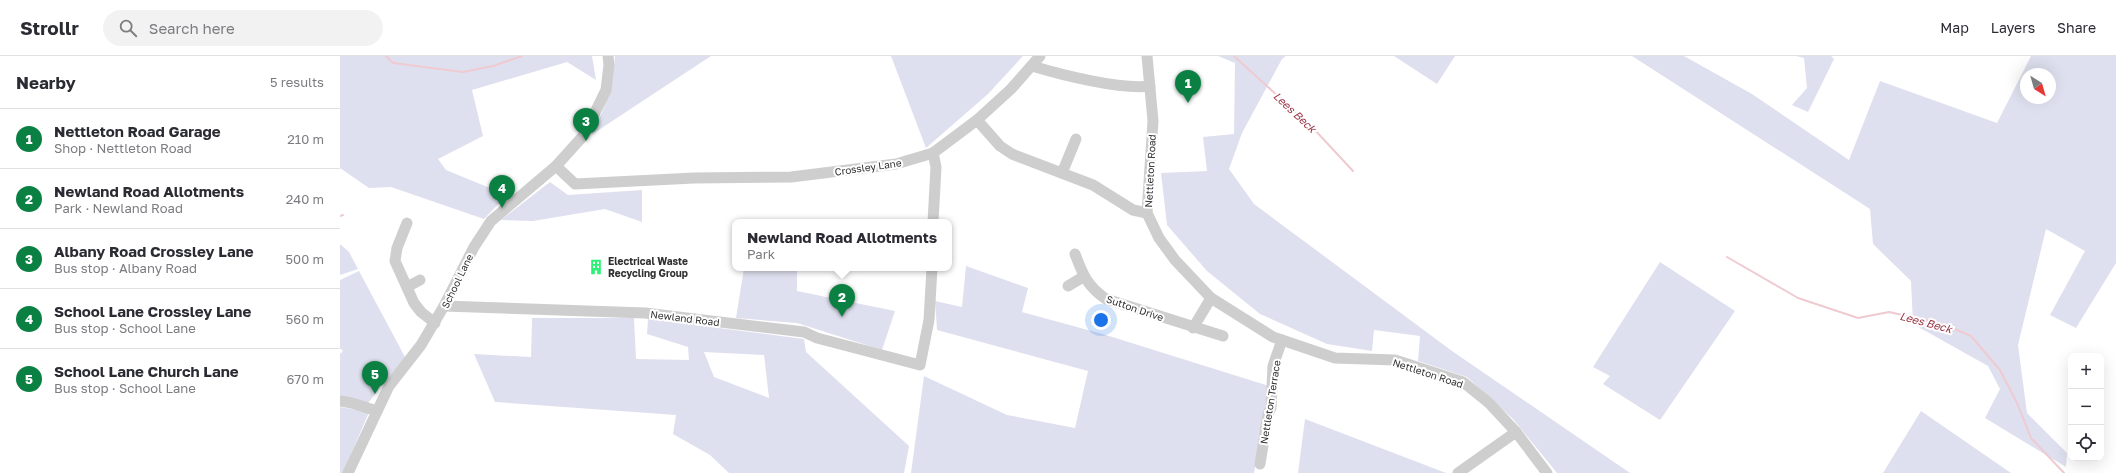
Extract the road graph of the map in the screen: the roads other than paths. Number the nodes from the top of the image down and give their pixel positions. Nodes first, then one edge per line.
1 (608, 56) edge
2 (1040, 56) edge
3 (1146, 56) edge
4 (1032, 66) junction
5 (1150, 86) junction
6 (977, 120) junction
7 (1076, 139) dead end
8 (933, 153) junction
9 (556, 166) junction
10 (1062, 173) junction
11 (1147, 213) junction
12 (933, 219) edge
13 (408, 223) dead end
14 (1075, 254) dead end
15 (932, 271) edge
16 (1083, 277) junction
17 (420, 280) dead end
18 (1068, 286) dead end
19 (407, 287) junction
20 (1211, 298) junction
21 (444, 306) junction
22 (435, 323) junction
23 (1193, 328) junction
24 (1223, 336) dead end
25 (1282, 340) junction
26 (340, 401) edge
27 (378, 411) junction
28 (1516, 432) junction
29 (1260, 464) dead end
30 (348, 473) edge
31 (1458, 473) edge
32 (1547, 473) edge

1 - 9 street, School Lane
2 - 4 street, Crossley Lane
3 - 5 street, Nettleton Road
4 - 5 street
4 - 6 street, Crossley Lane
5 - 11 street, Nettleton Road
6 - 8 street, Crossley Lane
6 - 10 street
7 - 10 street
8 - 9 street, Crossley Lane
8 - 12 street
9 - 21 street, School Lane
10 - 11 street
11 - 20 street, Nettleton Road
13 - 19 street
14 - 16 street, Sutton Drive
15 - 21 street, Newland Road
16 - 18 street
16 - 23 street, Sutton Drive
17 - 19 street
19 - 22 street
20 - 23 street
20 - 25 street, Nettleton Road
21 - 22 street, School Lane
22 - 27 street, School Lane
23 - 24 street, Sutton Drive
25 - 28 street, Nettleton Road
25 - 29 street, Nettleton Terrace
26 - 27 street
27 - 30 street, School Lane
28 - 31 street
28 - 32 street, Nettleton Road

